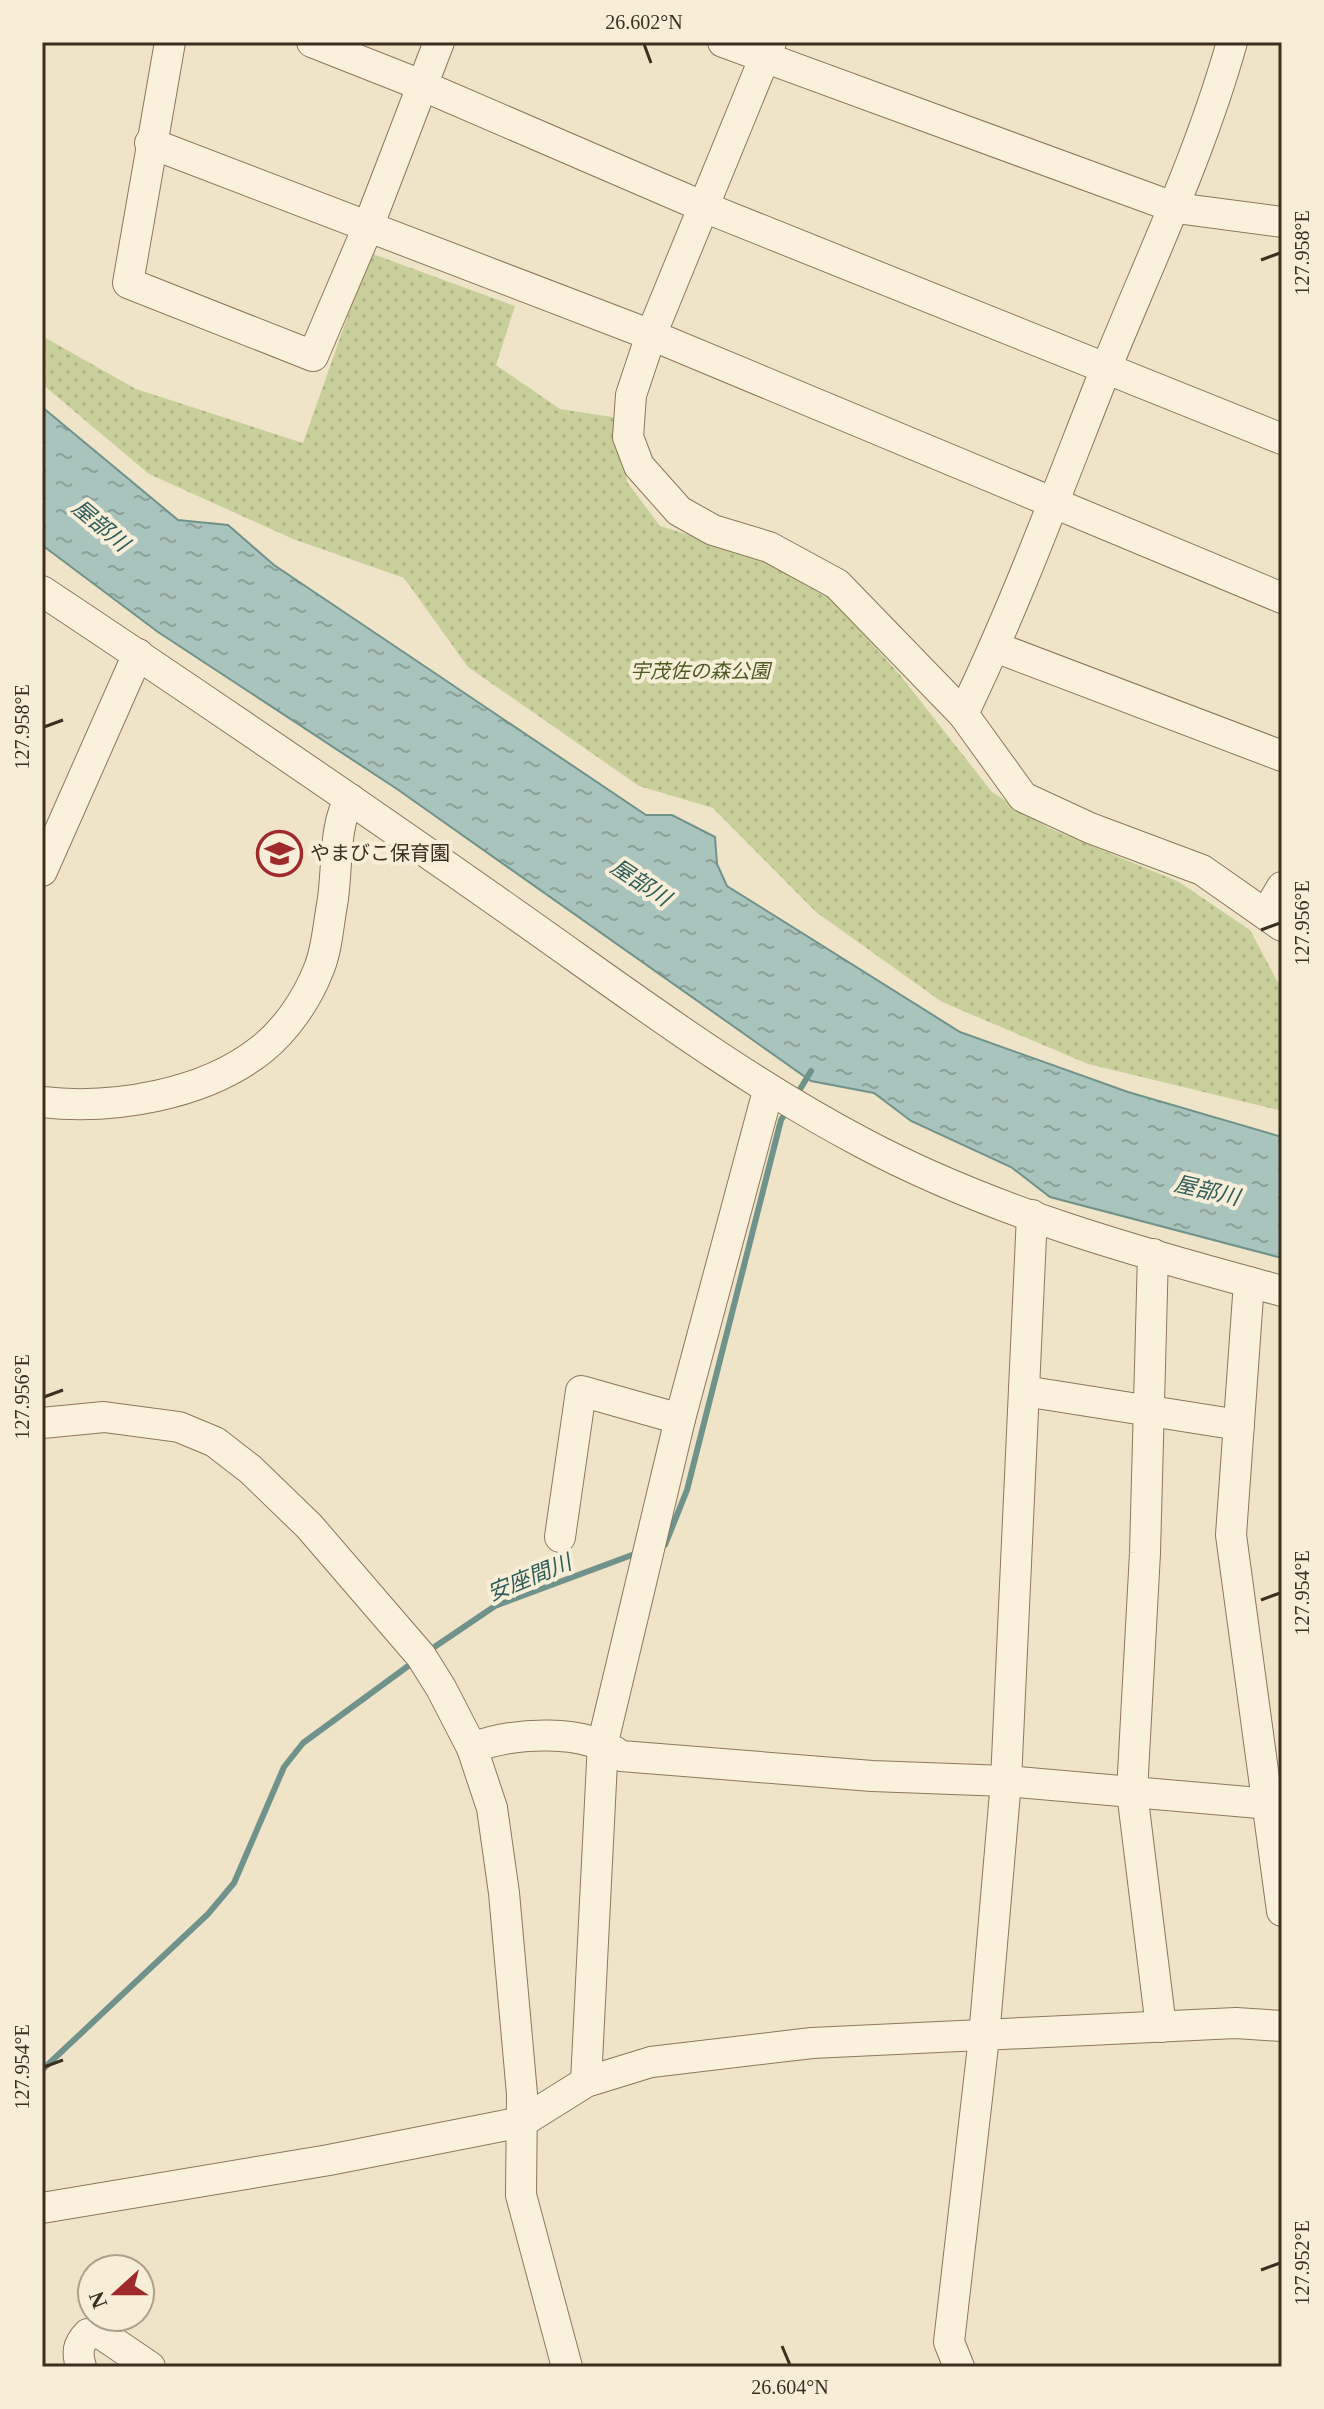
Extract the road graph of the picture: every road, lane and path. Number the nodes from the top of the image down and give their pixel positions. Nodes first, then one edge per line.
1 (170, 42) edge
2 (312, 42) edge
3 (439, 42) edge
4 (723, 42) edge
5 (1232, 42) edge
6 (768, 51) edge
7 (421, 85) junction
8 (150, 143) junction
9 (704, 207) junction
10 (1176, 208) junction
11 (1282, 222) edge
12 (368, 227) junction
13 (651, 335) junction
14 (1106, 369) junction
15 (1282, 439) edge
16 (1054, 506) junction
17 (42, 591) edge
18 (1282, 598) edge
19 (995, 647) junction
20 (138, 654) junction
21 (963, 714) junction
22 (1282, 756) edge
23 (350, 799) junction
24 (42, 871) edge
25 (1282, 887) edge
26 (1274, 920) edge
27 (768, 1091) junction
28 (42, 1102) edge
29 (1032, 1215) junction
30 (1153, 1254) junction
31 (1249, 1282) junction
32 (1282, 1291) edge
33 (1024, 1391) junction
34 (1149, 1409) junction
35 (680, 1419) junction
36 (42, 1423) edge
37 (1239, 1425) junction
38 (560, 1537) dead end
39 (603, 1742) junction
40 (472, 1748) junction
41 (1006, 1781) junction
42 (1132, 1792) junction
43 (1276, 1805) edge
44 (1282, 1911) edge
45 (1282, 2026) edge
46 (1161, 2027) junction
47 (984, 2037) junction
48 (586, 2082) junction
49 (522, 2122) junction
50 (42, 2208) edge
51 (81, 2367) edge
52 (150, 2367) edge
53 (567, 2367) edge
54 (959, 2367) edge

1 - 8 street
2 - 7 street
3 - 7 street
4 - 6 street
5 - 10 street
6 - 9 street
6 - 10 street
7 - 9 street
7 - 12 street
8 - 12 street
8 - 12 street
9 - 13 street
9 - 14 street
10 - 11 street
10 - 14 street
12 - 13 street
13 - 16 street
13 - 21 street
14 - 15 street
14 - 16 street
16 - 18 street
16 - 19 street
17 - 20 street
19 - 21 street
19 - 22 street
20 - 23 street
20 - 24 street
21 - 26 street
23 - 27 street
23 - 28 street
25 - 26 street
27 - 29 street
27 - 35 street
29 - 30 street
29 - 33 street
30 - 31 street
30 - 34 street
31 - 32 street
31 - 37 street
33 - 34 street
33 - 41 street
34 - 37 street
34 - 42 street
35 - 38 street
35 - 39 street
36 - 40 street
37 - 43 street
39 - 40 street
39 - 41 street
39 - 48 street
40 - 49 street
41 - 42 street
41 - 47 street
42 - 43 street
42 - 46 street
43 - 44 street
45 - 46 street
46 - 47 street
47 - 48 street
47 - 54 street
48 - 49 street
49 - 50 street
49 - 53 street
51 - 52 street

